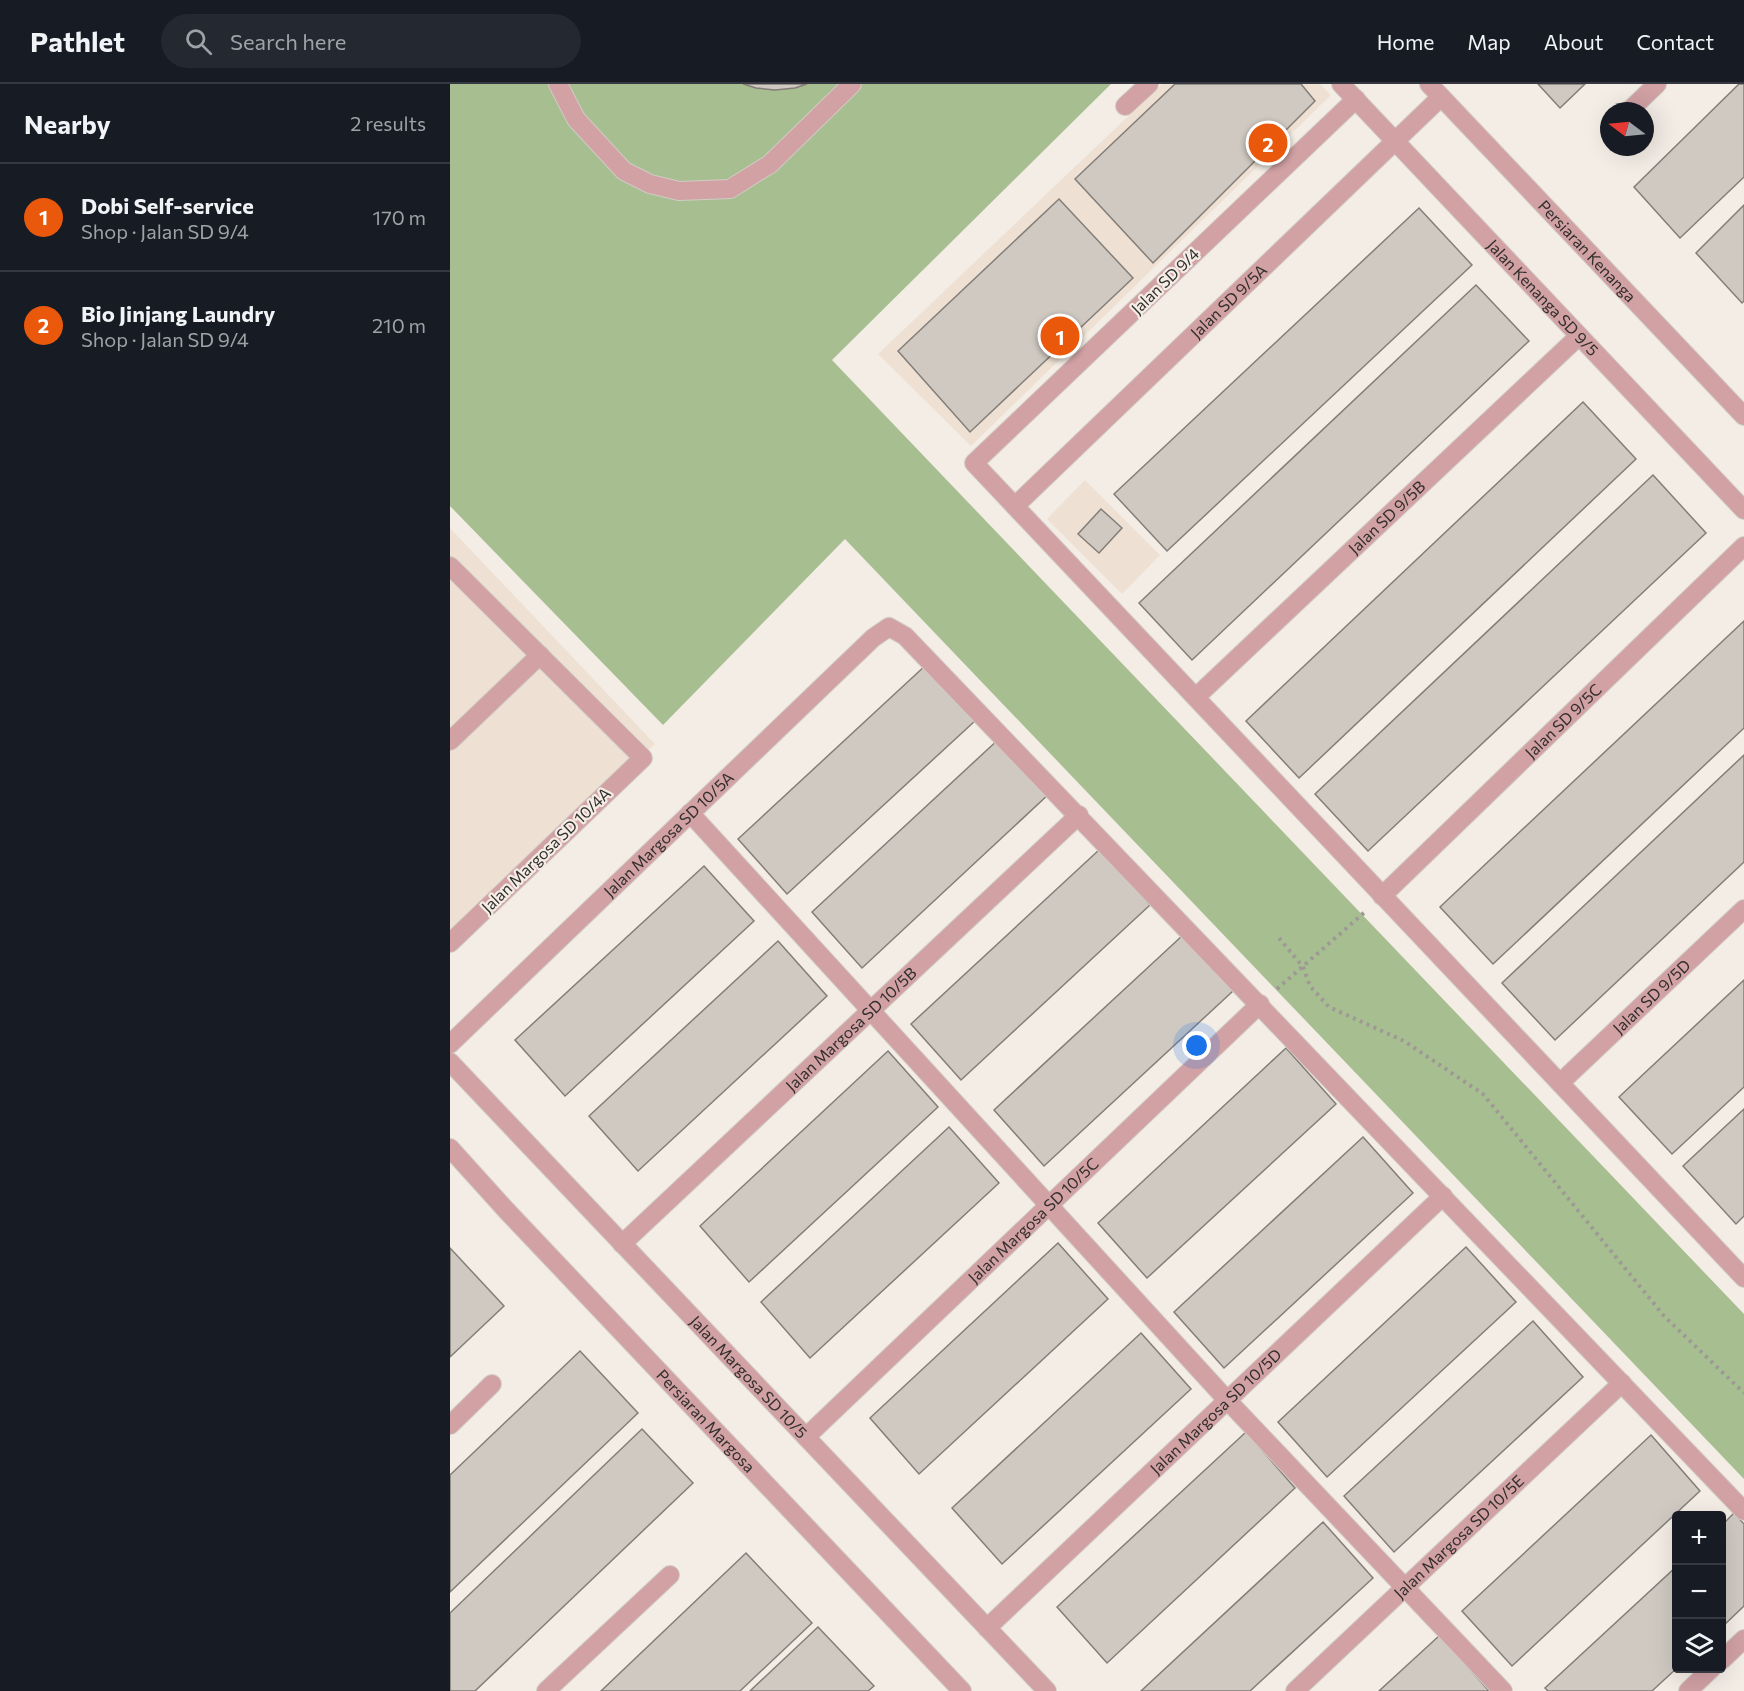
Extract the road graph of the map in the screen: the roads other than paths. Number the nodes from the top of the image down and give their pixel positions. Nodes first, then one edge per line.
1 (558, 84) edge
2 (852, 84) edge
3 (1149, 84) edge
4 (1341, 84) edge
5 (1657, 84) edge
6 (1435, 91) edge
7 (1356, 99) junction
8 (1638, 102) edge
9 (1125, 106) dead end
10 (1396, 142) junction
11 (1579, 336) junction
12 (1744, 416) edge
13 (1016, 506) junction
14 (1744, 510) edge
15 (1744, 546) edge
16 (450, 566) edge
17 (540, 655) junction
18 (1196, 697) junction
19 (450, 741) edge
20 (690, 813) junction
21 (1078, 815) junction
22 (1382, 896) junction
23 (1744, 909) edge
24 (450, 943) edge
25 (1260, 1004) junction
26 (870, 1010) junction
27 (450, 1044) edge
28 (450, 1062) edge
29 (1560, 1083) junction
30 (450, 1148) edge
31 (1443, 1196) junction
32 (1049, 1205) junction
33 (622, 1244) junction
34 (1744, 1277) edge
35 (1622, 1383) junction
36 (492, 1384) dead end
37 (1227, 1400) junction
38 (450, 1425) edge
39 (806, 1437) junction
40 (1744, 1511) edge
41 (670, 1575) dead end
42 (1405, 1587) junction
43 (987, 1628) junction
44 (1744, 1639) edge
45 (1726, 1656) edge
46 (1707, 1673) edge
47 (546, 1691) edge
48 (962, 1691) edge
49 (1047, 1691) edge
50 (1295, 1691) edge
51 (1503, 1691) edge
52 (1688, 1691) edge

1 - 2 street
3 - 9 street
4 - 7 street, Jalan Kenanga SD 9/5
5 - 8 street
6 - 10 street, Jalan SD 9/5A
6 - 12 street, Persiaran Kenanga
7 - 10 street, Jalan Kenanga SD 9/5
7 - 13 street, Jalan SD 9/4
10 - 11 street, Jalan Kenanga SD 9/5
10 - 13 street, Jalan SD 9/5A
11 - 14 street, Jalan Kenanga SD 9/5
11 - 18 street, Jalan SD 9/5B
13 - 18 street
15 - 22 street, Jalan SD 9/5C
16 - 17 street
17 - 19 street
17 - 24 street, Jalan Margosa SD 10/4A
18 - 22 street
20 - 21 street, Jalan Margosa SD 10/5A
20 - 26 street
20 - 27 street, Jalan Margosa SD 10/5A
21 - 25 street
21 - 26 street, Jalan Margosa SD 10/5B
22 - 29 street
23 - 29 street, Jalan SD 9/5D
25 - 31 street
25 - 32 street, Jalan Margosa SD 10/5C
26 - 32 street
26 - 33 street, Jalan Margosa SD 10/5B
28 - 33 street, Jalan Margosa SD 10/5
29 - 34 street
30 - 48 street, Persiaran Margosa
31 - 35 street
31 - 37 street, Jalan Margosa SD 10/5D
32 - 37 street
32 - 39 street, Jalan Margosa SD 10/5C
33 - 39 street, Jalan Margosa SD 10/5
35 - 40 street
35 - 42 street, Jalan Margosa SD 10/5E
36 - 38 street
37 - 42 street
37 - 43 street, Jalan Margosa SD 10/5D
39 - 43 street, Jalan Margosa SD 10/5
41 - 47 street
42 - 50 street, Jalan Margosa SD 10/5E
42 - 51 street
43 - 49 street, Jalan Margosa SD 10/5
44 - 45 street
46 - 52 street

